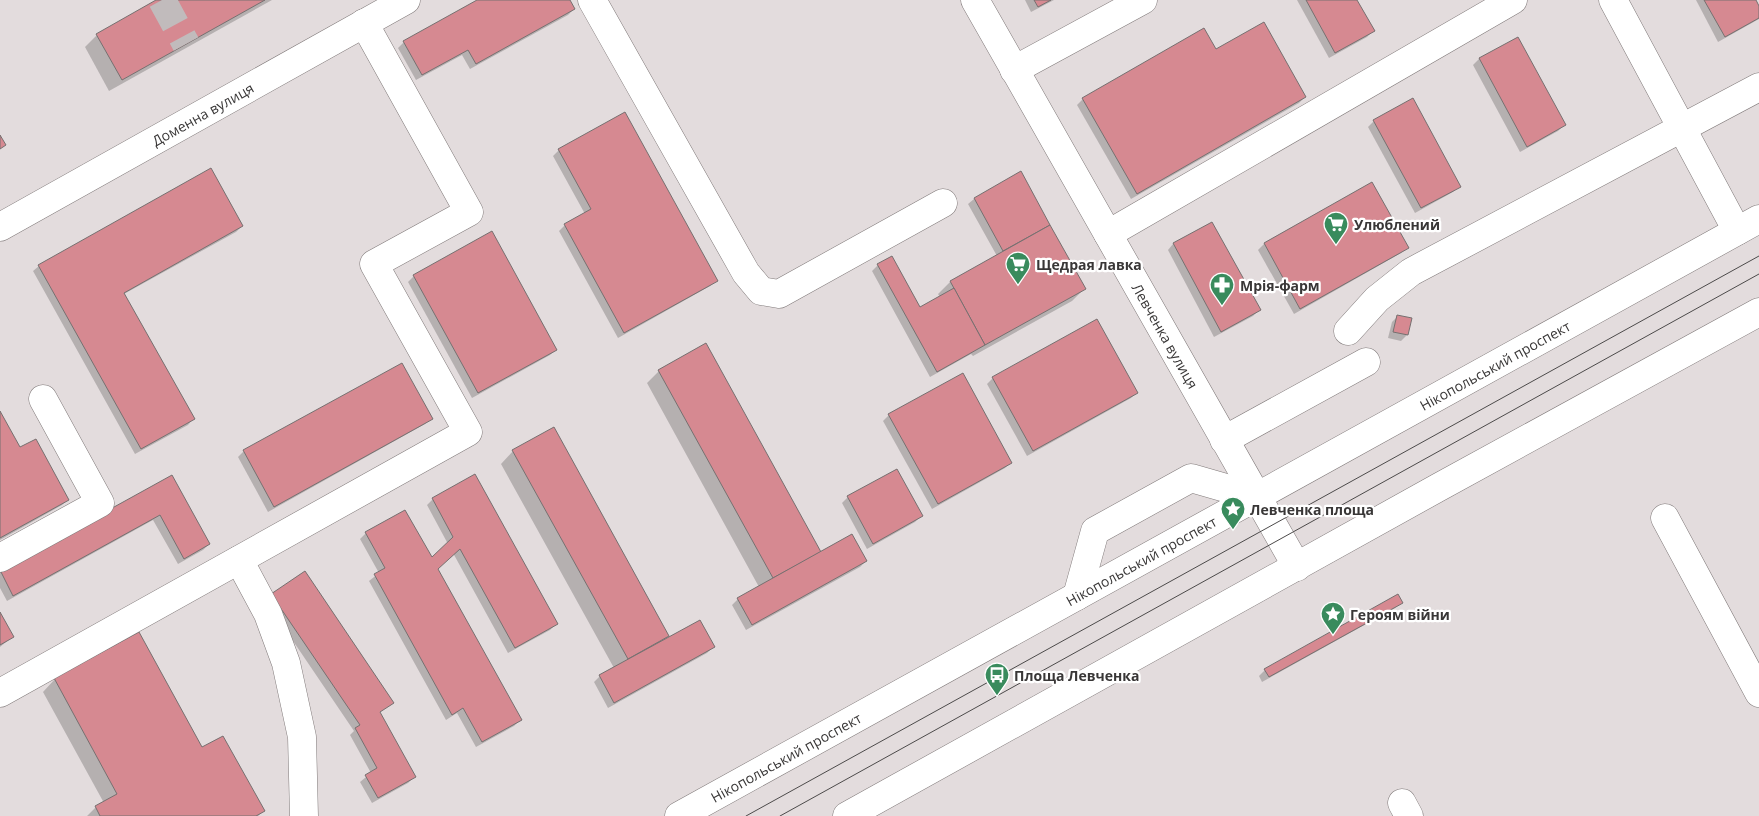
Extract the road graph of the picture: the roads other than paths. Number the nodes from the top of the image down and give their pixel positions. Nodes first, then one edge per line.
1 (406, 0) edge
2 (592, 0) edge
3 (975, 0) edge
4 (1143, 0) edge
5 (1513, 0) edge
6 (1613, 0) edge
7 (364, 23) junction
8 (1014, 70) junction
9 (1759, 87) edge
10 (1683, 128) junction
11 (943, 202) dead end
12 (1748, 225) edge
13 (0, 227) edge
14 (1108, 234) junction
15 (1759, 312) edge
16 (1348, 331) dead end
17 (1366, 362) dead end
18 (43, 399) dead end
19 (1224, 440) junction
20 (1257, 497) junction
21 (1665, 518) dead end
22 (0, 558) edge
23 (239, 560) junction
24 (1297, 567) junction
25 (1077, 596) junction
26 (0, 693) edge
27 (1759, 693) edge
28 (304, 816) edge
29 (679, 816) edge
30 (847, 816) edge

1 - 7 main road, Доменна вулиця
2 - 11 main road
3 - 8 main road, Левченка вулиця
4 - 8 main road
5 - 14 main road
6 - 10 main road
7 - 13 main road, Доменна вулиця
7 - 23 main road
8 - 14 main road, Левченка вулиця
9 - 10 main road
10 - 12 main road
10 - 16 main road
12 - 20 main road, Нікопольський проспект
14 - 19 main road, Левченка вулиця
15 - 24 main road
17 - 19 main road
18 - 22 main road
19 - 20 main road, Левченка вулиця
20 - 24 main road, Левченка вулиця
20 - 25 main road, Нікопольський проспект
20 - 25 main road
21 - 27 main road
23 - 26 main road
23 - 28 main road
24 - 30 main road
25 - 29 main road, Нікопольський проспект

